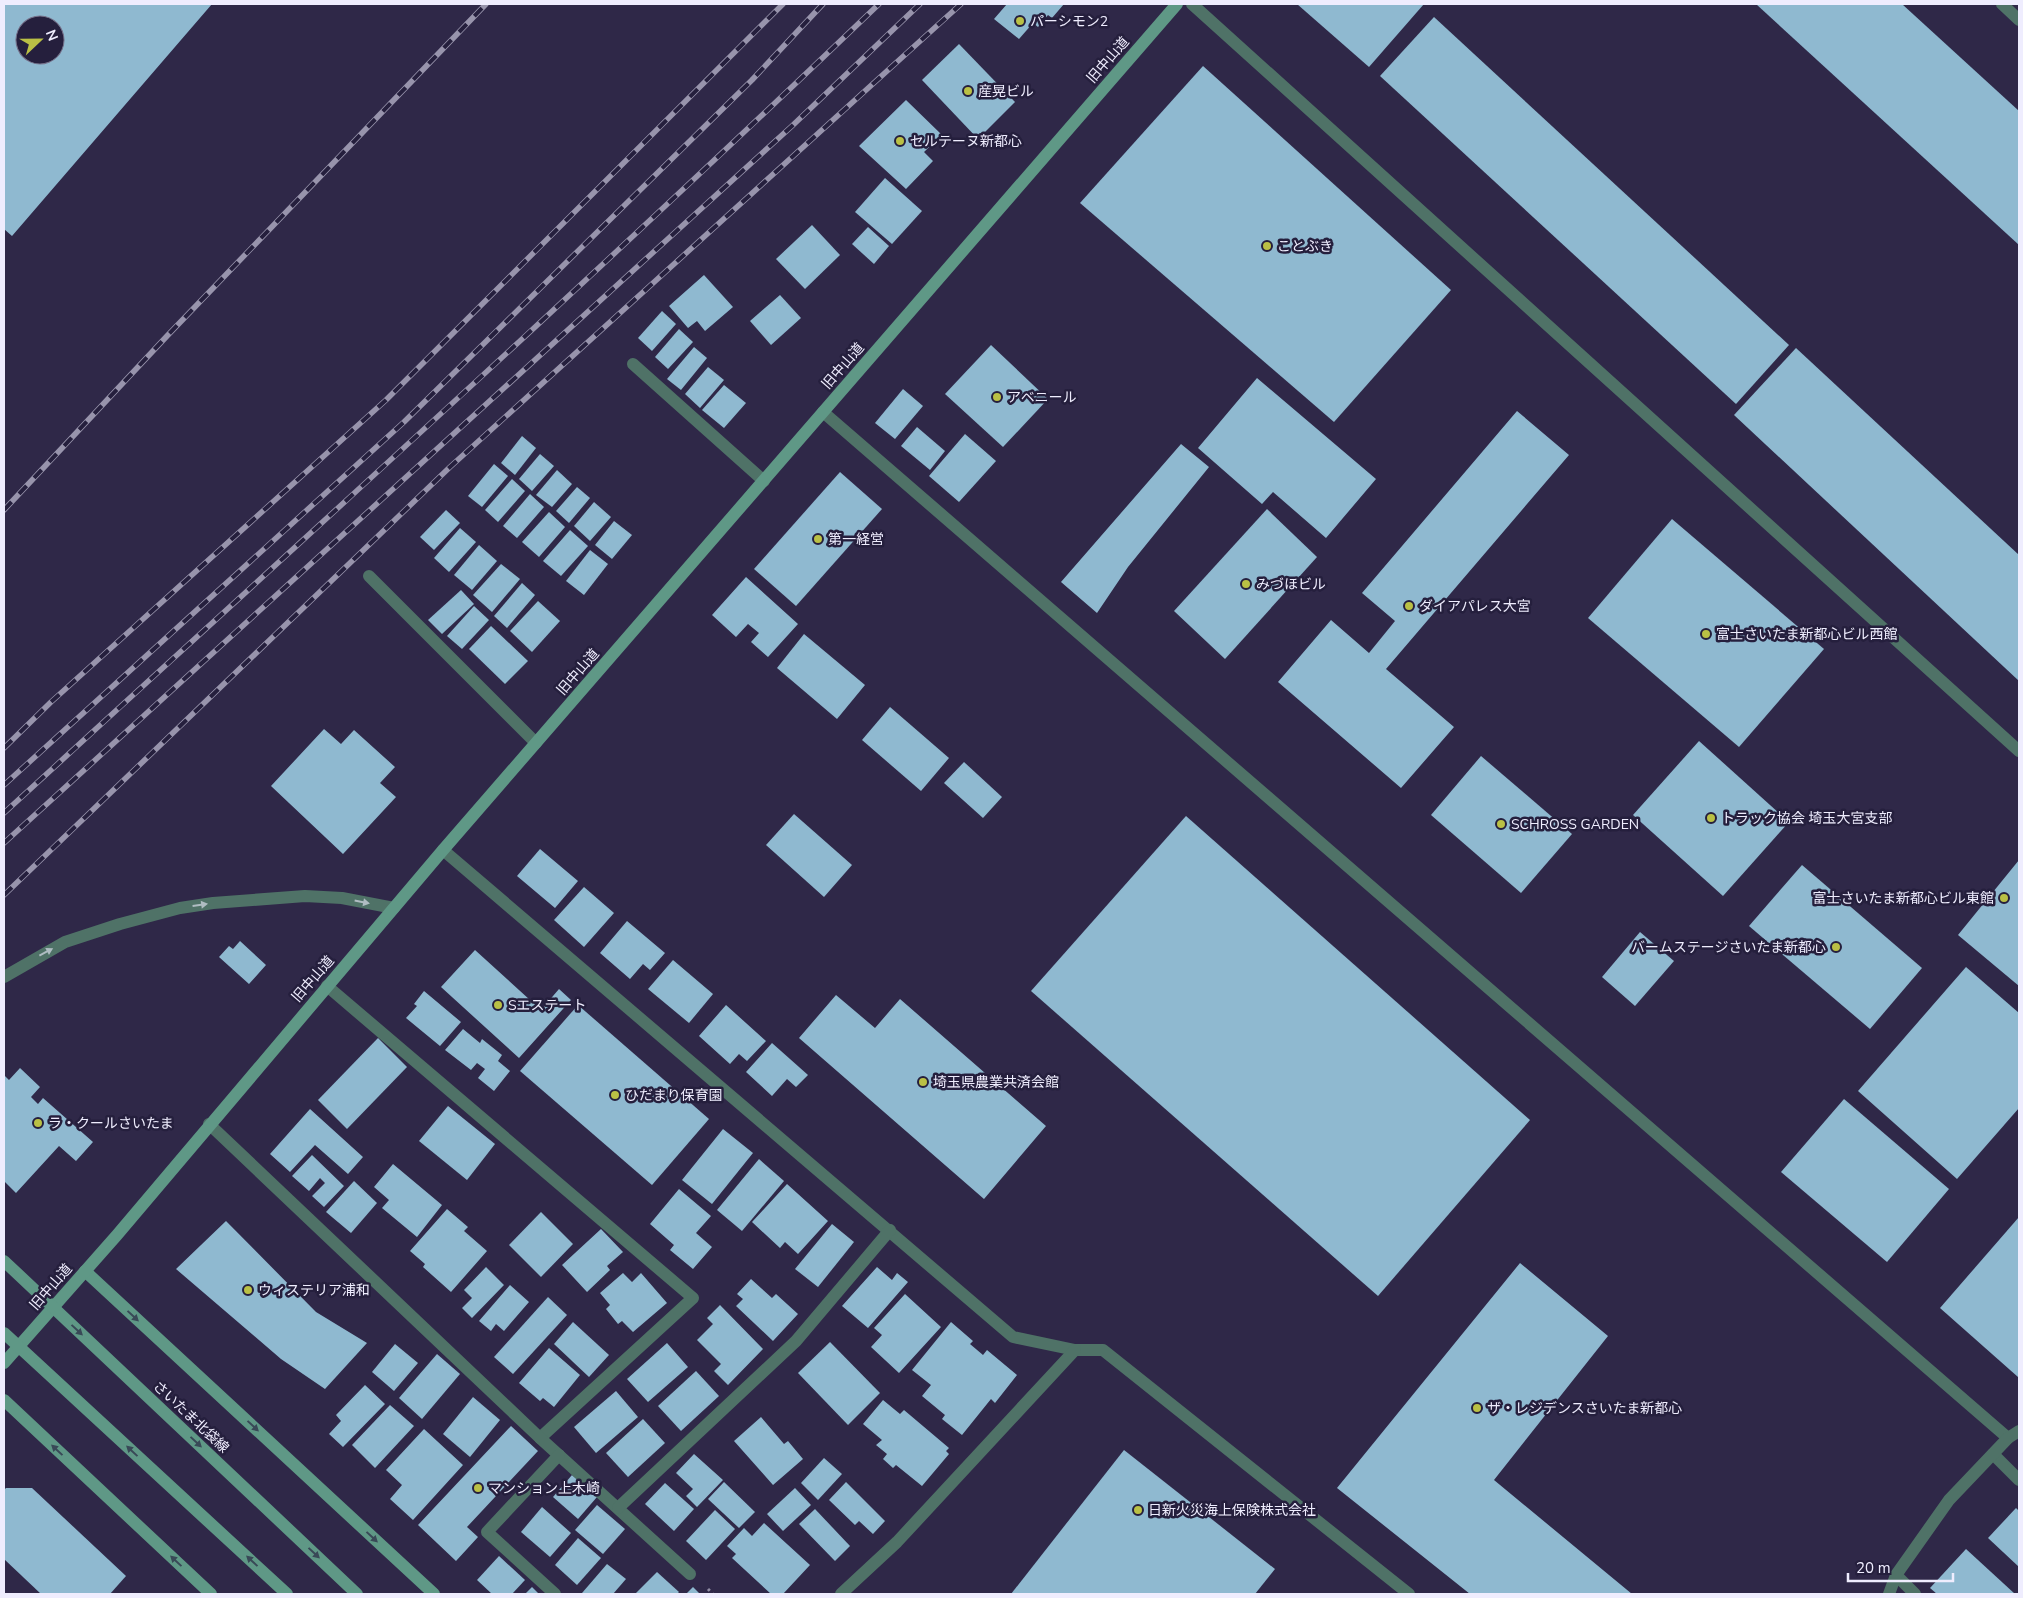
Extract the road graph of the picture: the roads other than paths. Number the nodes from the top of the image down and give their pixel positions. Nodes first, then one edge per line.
1 (1177, 4) edge
2 (1192, 4) edge
3 (2002, 4) edge
4 (2019, 20) edge
5 (633, 364) dead end
6 (823, 412) junction
7 (764, 481) junction
8 (368, 576) dead end
9 (536, 743) junction
10 (2019, 751) edge
11 (443, 850) junction
12 (394, 908) junction
13 (4, 977) edge
14 (327, 986) junction
15 (210, 1124) junction
16 (890, 1230) junction
17 (4, 1261) edge
18 (85, 1271) junction
19 (4, 1333) edge
20 (1075, 1350) junction
21 (4, 1363) edge
22 (4, 1400) edge
23 (2019, 1431) edge
24 (540, 1438) junction
25 (2008, 1438) junction
26 (1993, 1454) junction
27 (559, 1455) junction
28 (2019, 1480) edge
29 (618, 1508) junction
30 (690, 1574) dead end
31 (1896, 1576) junction
32 (211, 1594) edge
33 (287, 1594) edge
34 (357, 1594) edge
35 (434, 1594) edge
36 (555, 1594) edge
37 (841, 1594) edge
38 (1408, 1594) edge
39 (1889, 1594) edge
40 (1915, 1594) edge

1 - 6 main road, 旧中山道
2 - 10 street
3 - 4 street
5 - 7 street
6 - 7 main road, 旧中山道
6 - 25 street
7 - 9 main road, 旧中山道
8 - 9 street
9 - 11 main road, 旧中山道
11 - 12 main road, 旧中山道
11 - 16 street
13 -> 12 street
12 - 14 main road, 旧中山道
14 - 15 main road, 旧中山道
14 - 24 street
15 - 18 main road, 旧中山道
15 - 24 street
16 - 20 street
16 - 29 street
17 -> 34 main road, さいたま北袋線, bridge
18 - 21 main road, 旧中山道
18 -> 35 main road
33 -> 19 main road, bridge
20 - 37 street
20 - 38 street
32 -> 22 main road
23 - 25 street
24 - 27 street
25 - 26 street
26 - 28 street
26 - 31 street
27 - 29 street
27 - 36 street
29 - 30 street
31 - 39 street
31 - 40 street

